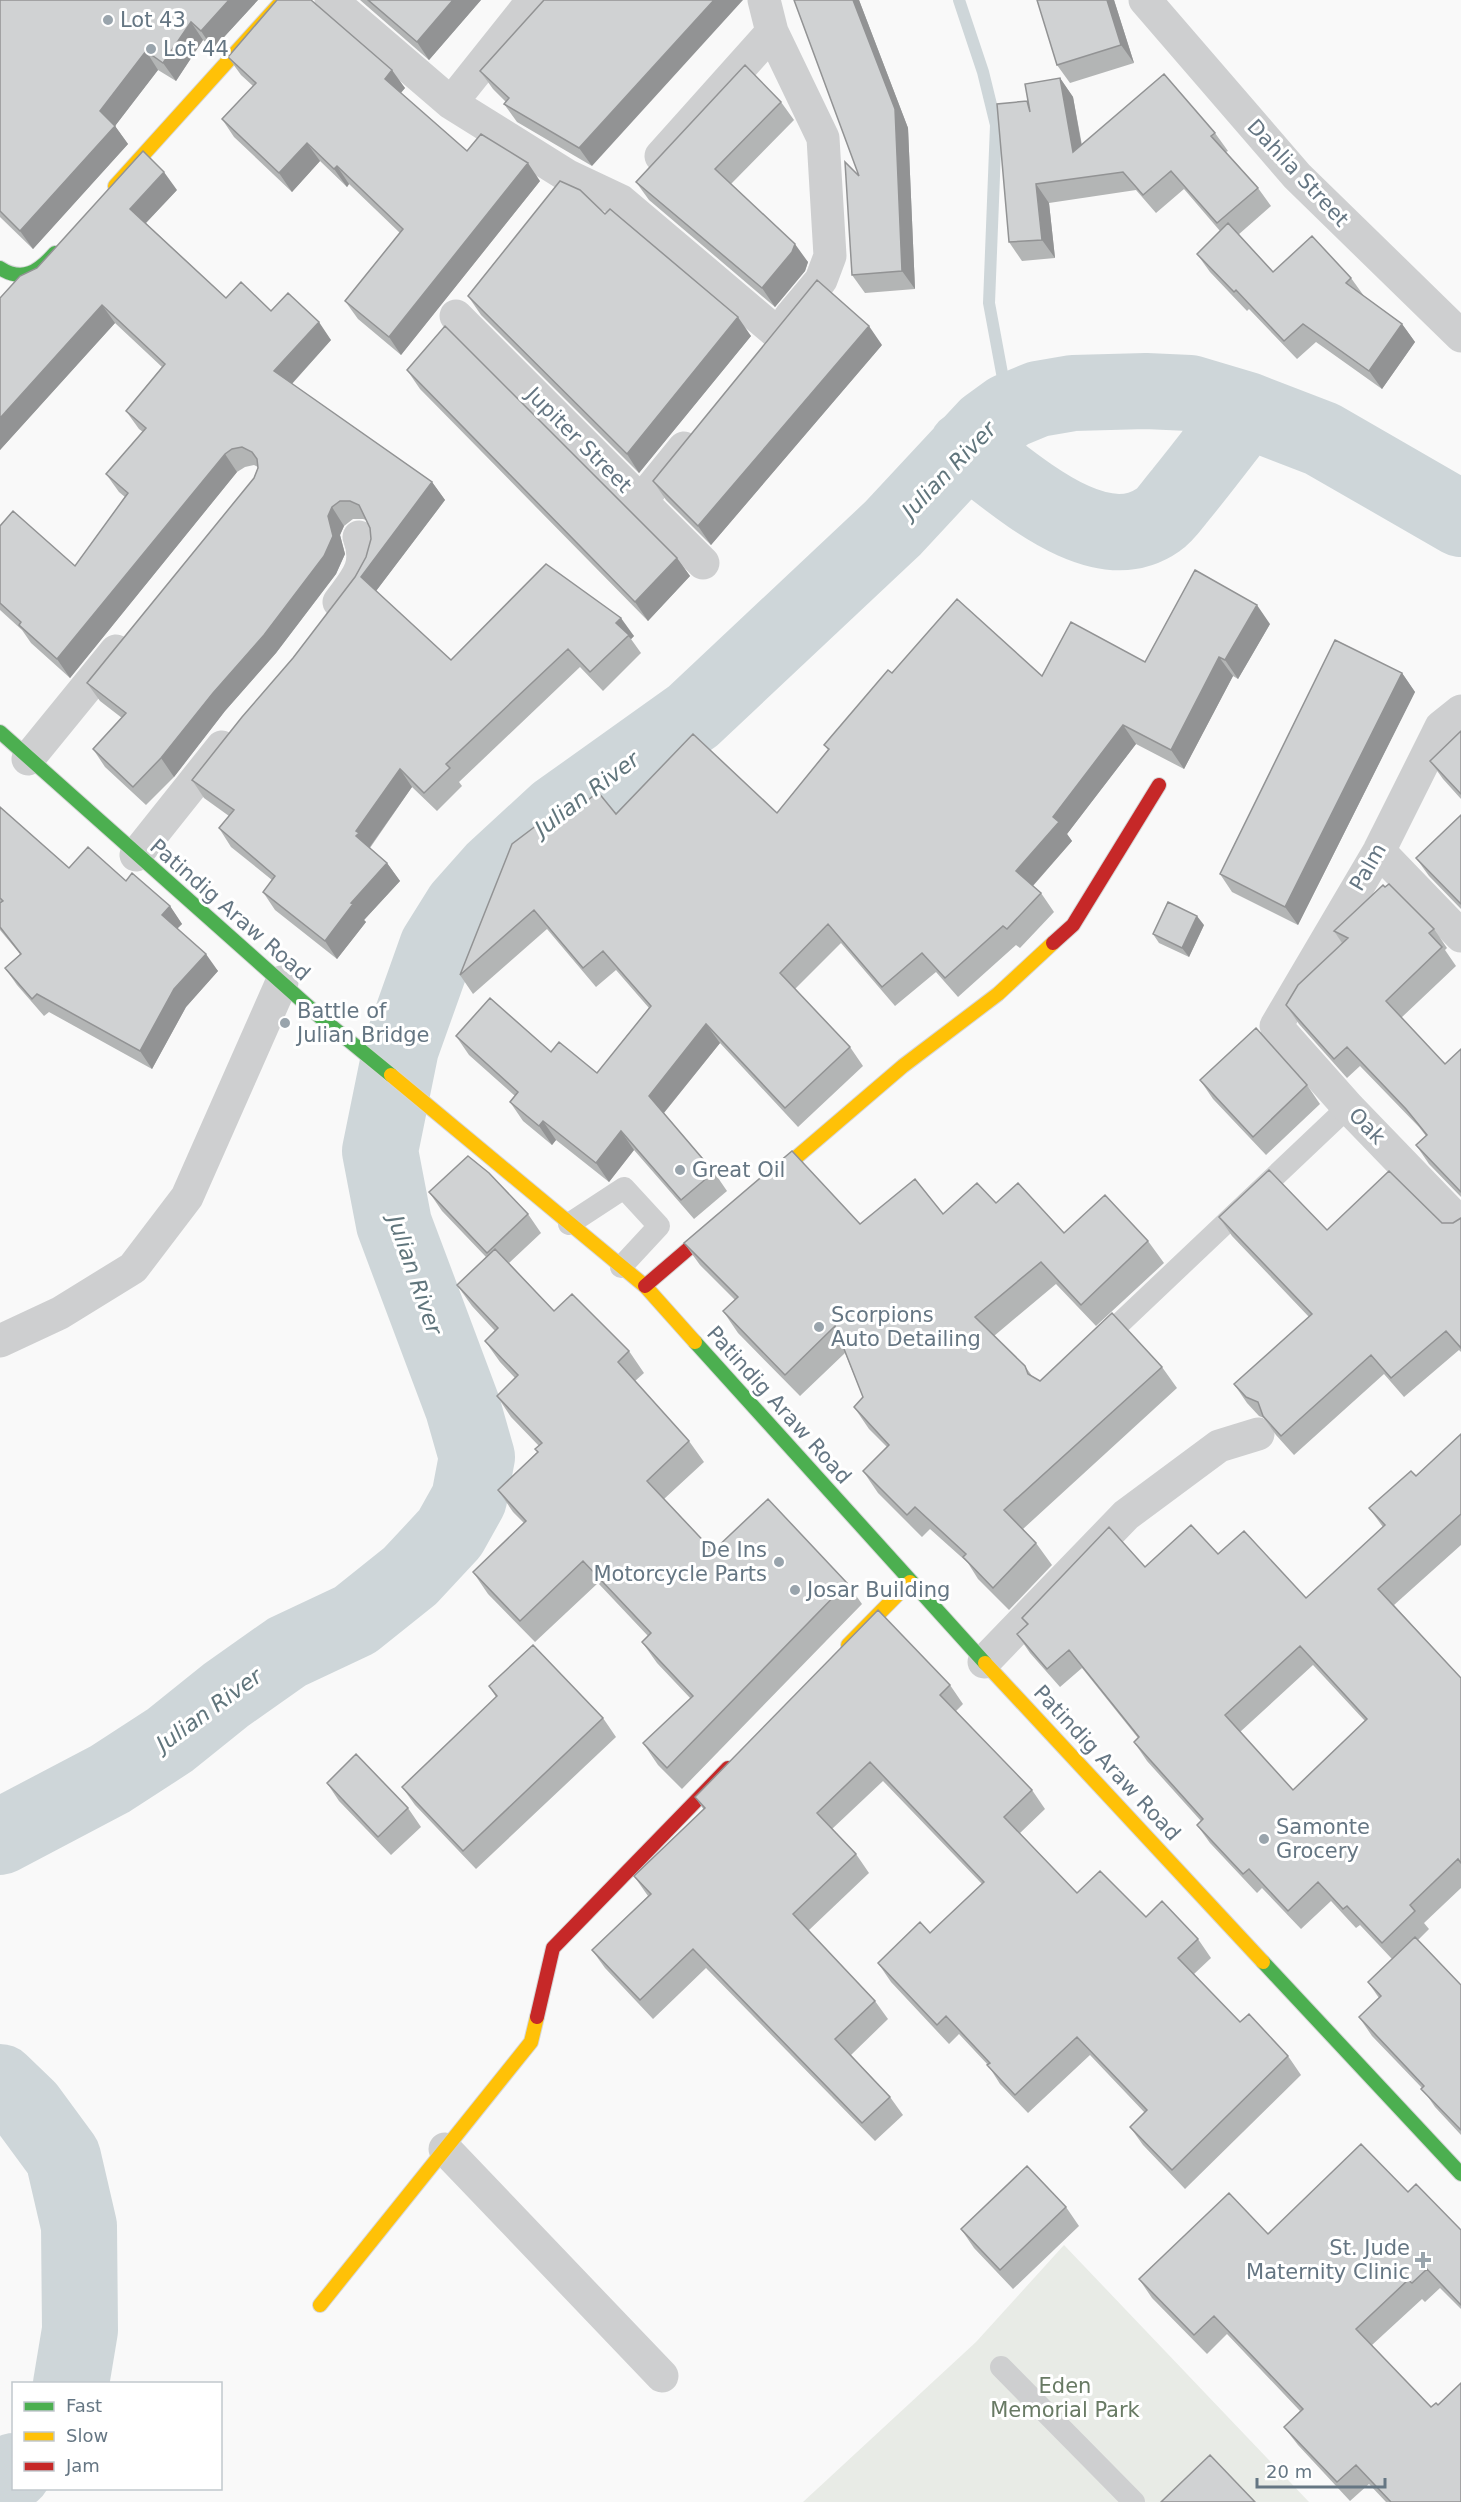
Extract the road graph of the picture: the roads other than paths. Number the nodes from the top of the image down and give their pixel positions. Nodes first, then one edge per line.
1 (283, 0) edge
2 (331, 0) edge
3 (534, 0) edge
4 (764, 0) edge
5 (1145, 0) edge
6 (772, 33) junction
7 (451, 103) junction
8 (568, 177) junction
9 (635, 186) junction
10 (109, 193) edge
11 (546, 204) edge
12 (62, 246) edge
13 (0, 268) edge
14 (478, 288) edge
15 (456, 316) junction
16 (777, 333) junction
17 (1461, 336) edge
18 (434, 344) edge
19 (756, 360) edge
20 (705, 422) edge
21 (640, 502) junction
22 (359, 537) dead end
23 (703, 564) dead end
24 (318, 630) edge
25 (132, 631) edge
26 (1461, 711) edge
27 (240, 723) edge
28 (0, 732) edge
29 (28, 759) junction
30 (1159, 785) dead end
31 (1379, 851) junction
32 (135, 855) junction
33 (1461, 936) edge
34 (282, 982) junction
35 (1276, 1026) joint
36 (1348, 1107) junction
37 (752, 1195) edge
38 (734, 1210) edge
39 (569, 1224) junction
40 (1461, 1224) edge
41 (621, 1267) junction
42 (645, 1286) junction
43 (0, 1341) edge
44 (1079, 1361) edge
45 (1258, 1434) dead end
46 (910, 1582) junction
47 (835, 1659) edge
48 (984, 1662) junction
49 (736, 1761) edge
50 (445, 2149) junction
51 (1461, 2174) edge
52 (320, 2305) dead end
53 (1000, 2367) dead end
54 (662, 2376) dead end
55 (1134, 2502) edge

1 - 10 main road
2 - 7 street
3 - 7 street
4 - 6 street
5 - 17 street, Dahlia Street
6 - 9 street
6 - 16 street
7 - 8 street
8 - 9 street
8 - 11 street
9 - 16 street
12 - 13 main road
14 - 15 street
15 - 18 street
15 - 21 street, Jupiter Street
16 - 19 street
20 - 21 street
21 - 23 street, Jupiter Street
22 - 24 street
25 - 29 street
26 - 31 street, Palm
27 - 32 street
28 - 29 main road, Patindig Araw Road
29 - 32 main road, Patindig Araw Road
30 - 37 main road
31 - 33 street
31 - 35 street, Palm
32 - 34 main road, Patindig Araw Road
34 - 39 main road, Patindig Araw Road
34 - 43 street
35 - 36 street, Oak
36 - 40 street, Oak
36 - 44 lane
38 - 42 main road
39 - 41 main road, Patindig Araw Road
39 - 41 lane
41 - 42 main road, Patindig Araw Road
42 - 46 main road, Patindig Araw Road
45 - 48 street
46 - 47 main road
46 - 48 main road, Patindig Araw Road
48 - 51 main road, Patindig Araw Road
49 - 50 main road
50 - 52 main road
50 - 54 street
53 - 55 lane

